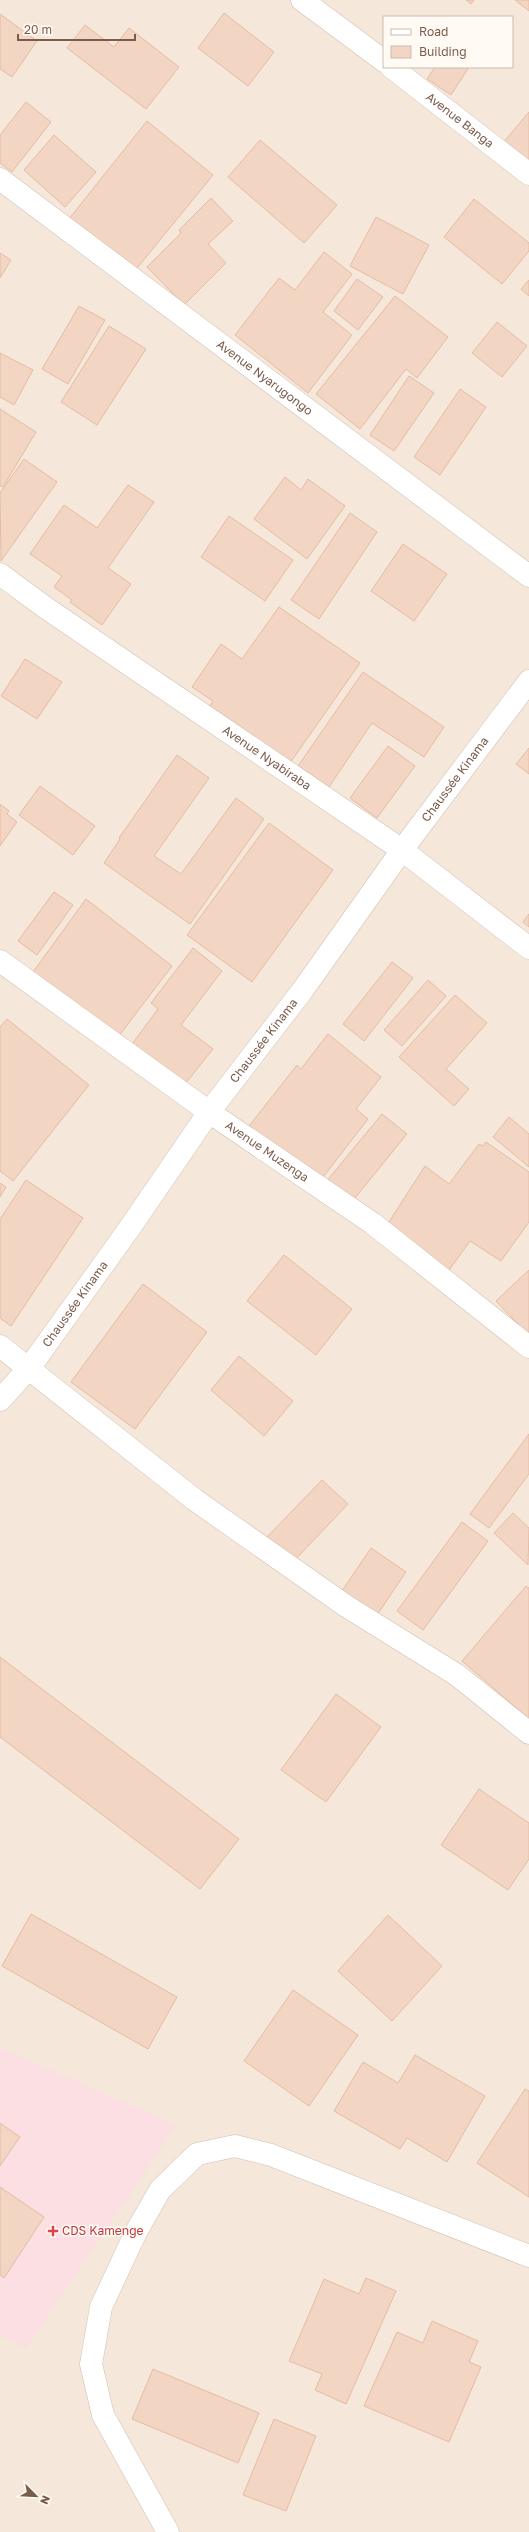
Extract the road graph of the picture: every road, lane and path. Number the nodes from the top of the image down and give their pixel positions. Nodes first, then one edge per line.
1 (302, 0) edge
2 (383, 60) edge
3 (392, 68) edge
4 (529, 174) edge
5 (0, 179) edge
6 (0, 574) edge
7 (529, 576) edge
8 (529, 681) edge
9 (402, 850) junction
10 (529, 948) edge
11 (0, 961) edge
12 (209, 1112) junction
13 (0, 1346) edge
14 (529, 1347) edge
15 (30, 1367) junction
16 (0, 1400) edge
17 (529, 1733) edge
18 (529, 2256) edge
19 (168, 2532) edge

1 - 2 street
3 - 4 street, Avenue Banga
5 - 7 street, Avenue Nyarugongo
6 - 9 street, Avenue Nyabiraba
8 - 9 street, Chaussée Kinama
9 - 10 street, Avenue Nyabiraba
9 - 12 street, Chaussée Kinama
11 - 12 street, Avenue Muzenga
12 - 14 street, Avenue Muzenga
12 - 15 street, Chaussée Kinama
13 - 15 street
15 - 16 street, Chaussée Kinama
15 - 17 street
18 - 19 street

